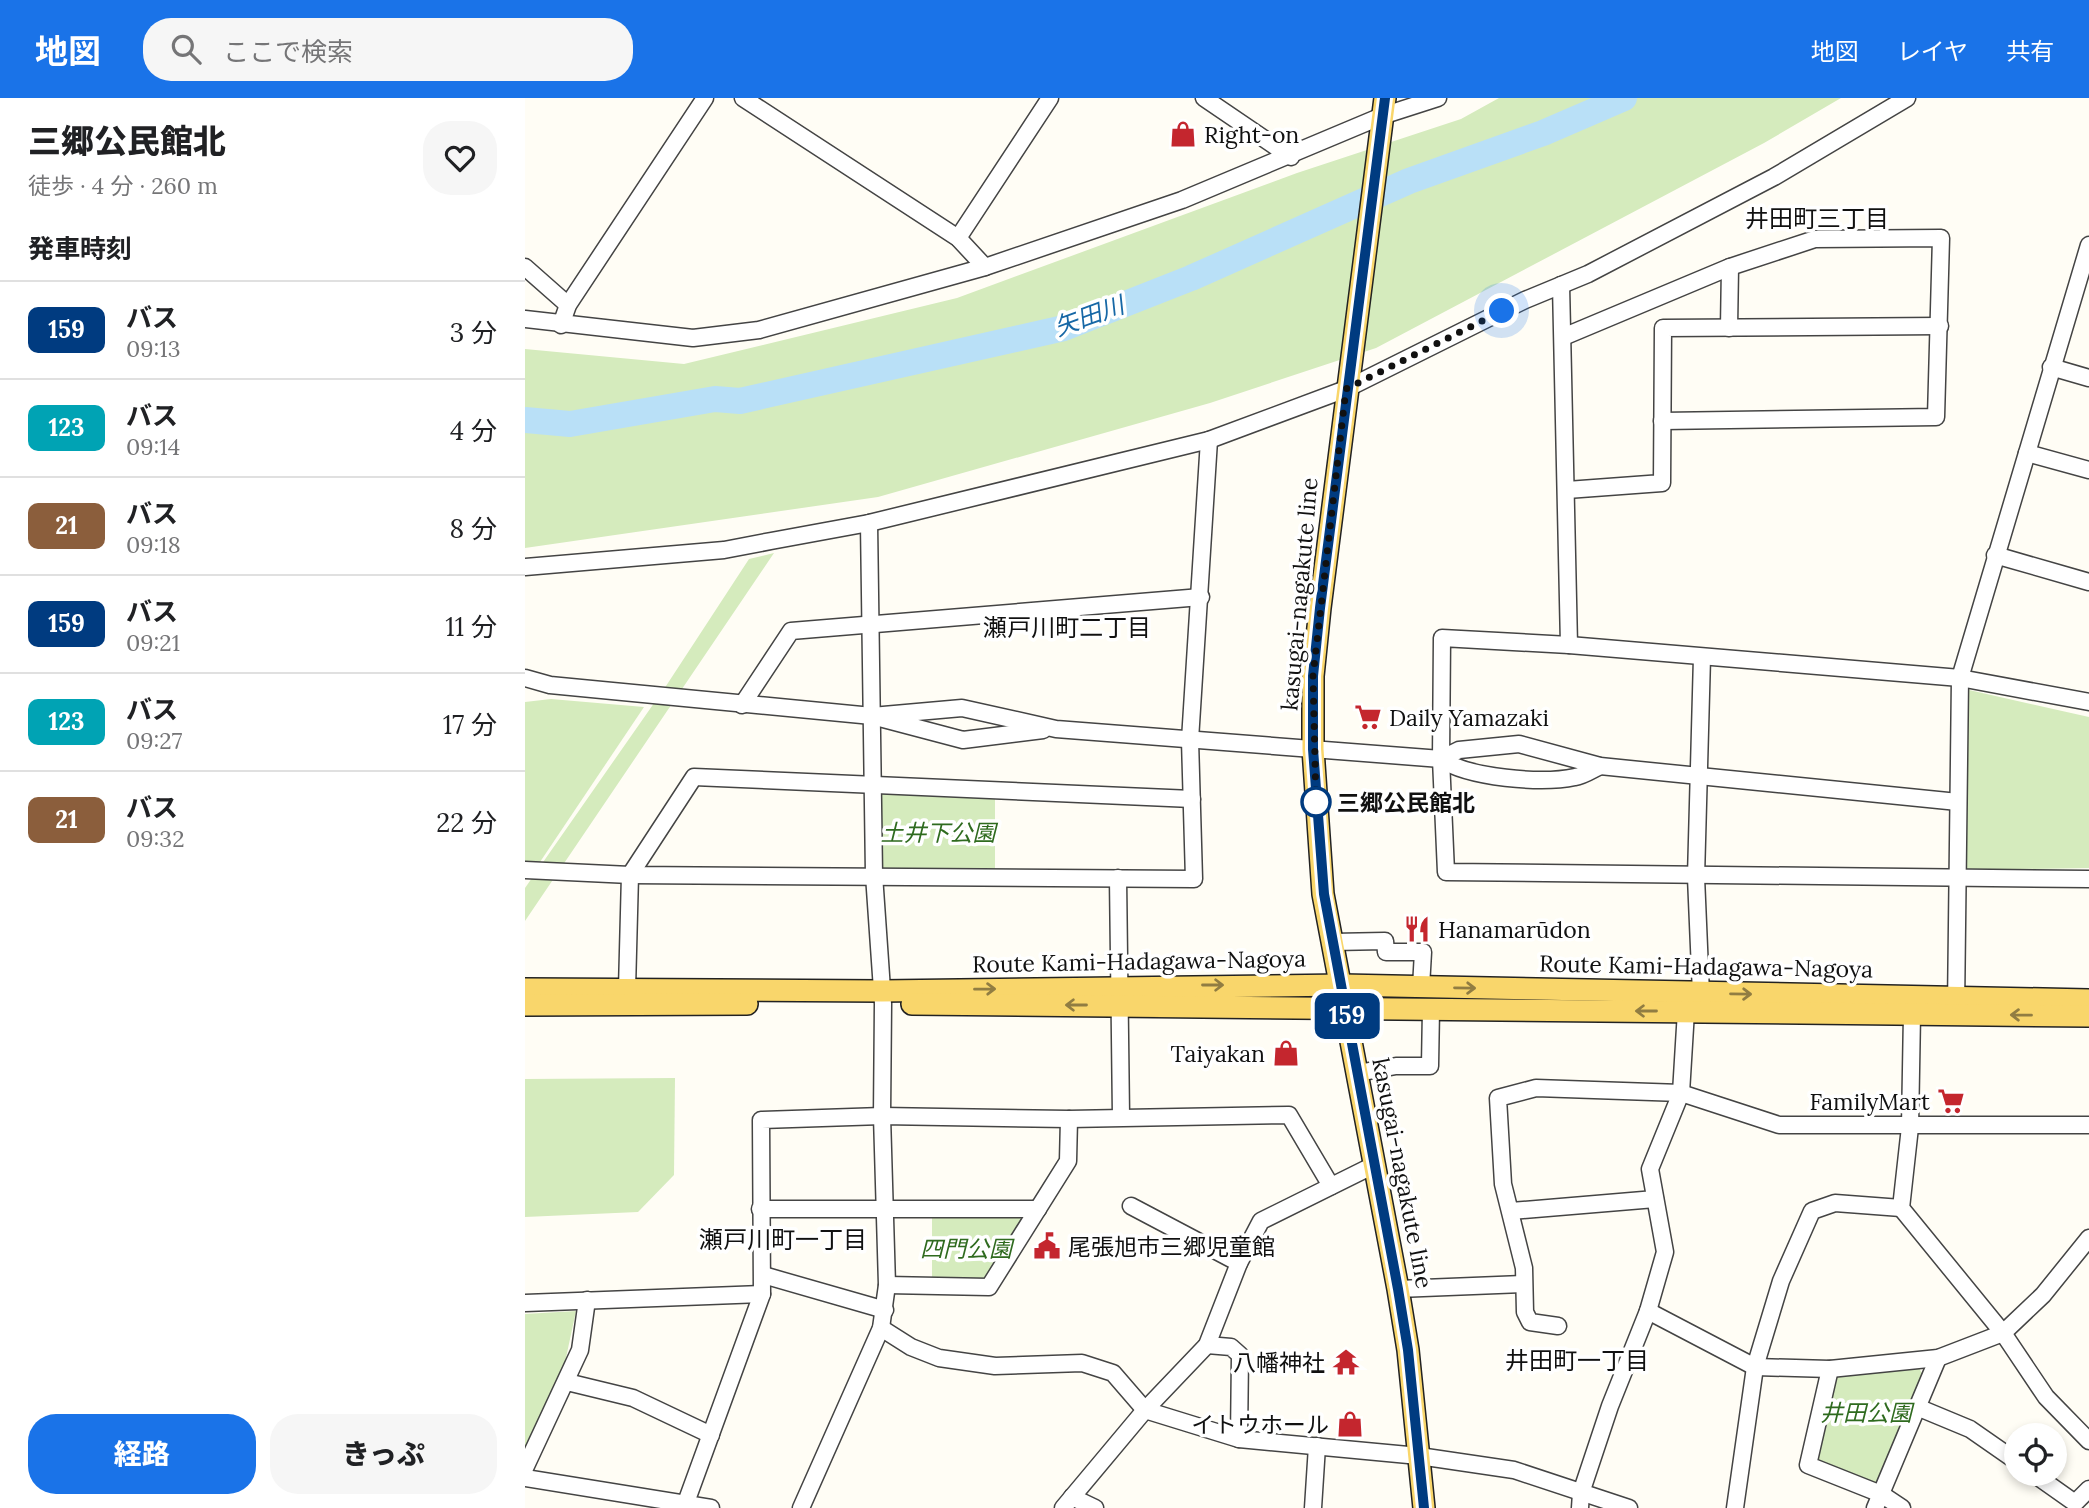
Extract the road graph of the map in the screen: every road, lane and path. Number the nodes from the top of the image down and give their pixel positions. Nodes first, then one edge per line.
1 (705, 98) edge
2 (743, 98) edge
3 (1050, 98) edge
4 (1204, 98) edge
5 (1438, 98) edge
6 (1907, 98) edge
7 (1382, 115) edge
8 (1291, 157) junction
9 (958, 238) junction
10 (2089, 245) edge
11 (525, 267) edge
12 (1730, 267) junction
13 (985, 268) junction
14 (1561, 285) junction
15 (2083, 288) edge
16 (568, 305) junction
17 (525, 319) edge
18 (561, 325) junction
19 (1940, 326) junction
20 (1729, 328) junction
21 (1563, 337) junction
22 (2051, 367) junction
23 (2089, 378) edge
24 (1347, 385) junction
25 (1662, 421) junction
26 (1209, 440) junction
27 (2027, 453) junction
28 (2089, 470) edge
29 (1567, 490) junction
30 (869, 523) junction
31 (1995, 555) junction
32 (525, 567) edge
33 (2089, 582) edge
34 (1201, 597) junction
35 (869, 624) junction
36 (1569, 645) junction
37 (1702, 657) junction
38 (525, 678) edge
39 (1960, 678) junction
40 (550, 685) junction
41 (525, 688) edge
42 (2089, 702) edge
43 (742, 705) junction
44 (871, 716) junction
45 (1056, 729) junction
46 (1190, 740) junction
47 (1313, 749) junction
48 (1441, 759) junction
49 (1600, 766) junction
50 (1701, 778) junction
51 (873, 783) junction
52 (1192, 799) junction
53 (1958, 802) junction
54 (525, 870) edge
55 (630, 875) junction
56 (874, 875) junction
57 (1696, 877) junction
58 (1955, 877) junction
59 (1118, 878) junction
60 (2089, 879) edge
61 (1333, 942) junction
62 (1343, 985) junction
63 (1420, 987) junction
64 (525, 989) edge
65 (627, 989) junction
66 (1700, 994) junction
67 (882, 997) junction
68 (1121, 997) junction
69 (2089, 1000) edge
70 (525, 1005) edge
71 (1956, 1006) junction
72 (1346, 1007) junction
73 (1431, 1009) junction
74 (1686, 1011) junction
75 (1912, 1014) junction
76 (2089, 1016) edge
77 (1358, 1073) junction
78 (1681, 1093) junction
79 (882, 1116) junction
80 (1121, 1116) junction
81 (1069, 1119) junction
82 (2089, 1125) edge
83 (1910, 1127) junction
84 (1376, 1164) junction
85 (1331, 1186) junction
86 (1655, 1199) junction
87 (1131, 1206) dead end
88 (884, 1207) junction
89 (760, 1209) junction
90 (1038, 1209) junction
91 (1901, 1209) junction
92 (1511, 1211) junction
93 (2089, 1238) edge
94 (1238, 1263) junction
95 (763, 1275) junction
96 (1523, 1284) junction
97 (887, 1285) junction
98 (1398, 1289) junction
99 (762, 1294) junction
100 (587, 1300) junction
101 (525, 1303) edge
102 (885, 1310) junction
103 (1648, 1311) junction
104 (1558, 1326) dead end
105 (881, 1328) junction
106 (2003, 1333) junction
107 (1207, 1345) junction
108 (1938, 1358) junction
109 (1755, 1367) junction
110 (1830, 1370) junction
111 (568, 1382) junction
112 (1917, 1408) junction
113 (1145, 1410) junction
114 (2086, 1429) edge
115 (711, 1435) junction
116 (1239, 1439) junction
117 (1317, 1446) junction
118 (2004, 1453) edge
119 (1419, 1456) junction
120 (525, 1468) edge
121 (525, 1478) edge
122 (2051, 1486) edge
123 (2089, 1489) edge
124 (1580, 1500) edge
125 (1878, 1501) edge
126 (1067, 1503) edge
127 (685, 1506) edge
128 (711, 1508) edge
129 (801, 1508) edge
130 (1095, 1508) edge
131 (1313, 1508) edge
132 (1424, 1508) edge
133 (1629, 1508) edge
134 (1735, 1508) edge
135 (1902, 1508) edge

1 - 16 street
2 - 9 street
3 - 9 street
4 - 8 street
5 - 7 street
6 - 14 street
7 - 8 street
7 - 24 main road, kasugai-nagakute line
8 - 13 street
9 - 13 street
10 - 15 street
11 - 16 street
12 - 19 street
12 - 20 street
12 - 21 street
13 - 18 street
14 - 21 street
14 - 24 street
15 - 22 street
16 - 18 street
17 - 18 street
19 - 20 street
19 - 25 street
20 - 25 street
21 - 29 street
22 - 23 street
22 - 27 street
24 - 26 street
24 - 47 main road, kasugai-nagakute line
25 - 29 street
26 - 30 street
26 - 34 street
27 - 28 street
27 - 31 street
29 - 36 street
30 - 32 street
30 - 35 street
31 - 33 street
31 - 39 street
34 - 35 street
34 - 46 street
35 - 43 street
35 - 44 street
36 - 37 street
36 - 48 street
37 - 39 street
37 - 50 street
38 - 40 street
39 - 42 street
39 - 53 street
40 - 41 street
40 - 43 street
43 - 44 street
44 - 45 street
44 - 45 street
44 - 51 street
45 - 46 street
46 - 47 street
46 - 52 street
47 - 48 street
47 - 61 main road, kasugai-nagakute line
48 - 49 street
48 - 49 street
48 - 57 street
49 - 50 street
50 - 53 street
50 - 57 street
51 - 52 street
51 - 55 street
51 - 56 street
52 - 59 street
53 - 58 street
54 - 55 street
55 - 56 street
55 - 65 street
56 - 59 street
56 - 67 street
57 - 58 street
57 - 66 street
58 - 60 street
58 - 71 street
59 - 68 street
61 - 62 main road, kasugai-nagakute line
61 - 63 street
62 - 63 main road, Route Kami-Hadagawa-Nagoya
68 -> 62 main road, Route Kami-Hadagawa-Nagoya
62 - 72 main road, kasugai-nagakute line
63 -> 66 main road, Route Kami-Hadagawa-Nagoya
64 - 65 main road, Route Kami-Hadagawa-Nagoya
65 - 67 main road, Route Kami-Hadagawa-Nagoya
66 -> 71 main road, Route Kami-Hadagawa-Nagoya
67 - 68 main road, Route Kami-Hadagawa-Nagoya
67 - 70 main road, Route Kami-Hadagawa-Nagoya
67 - 79 street
68 - 72 main road, Route Kami-Hadagawa-Nagoya
68 - 80 street
69 - 71 main road, Route Kami-Hadagawa-Nagoya
71 - 75 main road, Route Kami-Hadagawa-Nagoya
76 -> 71 main road, Route Kami-Hadagawa-Nagoya
72 - 73 main road, Route Kami-Hadagawa-Nagoya
72 - 77 main road, kasugai-nagakute line
74 -> 73 main road, Route Kami-Hadagawa-Nagoya
73 - 77 street
74 - 75 main road, Route Kami-Hadagawa-Nagoya
74 - 78 street
75 - 83 street
77 - 84 main road, kasugai-nagakute line
78 - 83 street
78 - 86 street
78 - 92 street
79 - 81 street
79 - 88 street
79 - 89 street
80 - 81 street
80 - 85 street
81 - 90 street
82 - 83 street
83 - 91 street
84 - 85 street
84 - 98 main road, kasugai-nagakute line
85 - 94 street
86 - 92 street
86 - 103 street
87 - 94 street
88 - 89 street
88 - 90 street
88 - 97 street
89 - 95 street
90 - 97 street
91 - 106 street
91 - 109 street
92 - 96 street
93 - 106 street
94 - 107 street
95 - 99 street
95 - 102 street
96 - 98 street
96 - 104 street
97 - 102 street
98 - 119 main road, kasugai-nagakute line
99 - 100 street
99 - 115 street
100 - 101 street
100 - 111 street
102 - 105 street
103 - 109 street
103 - 124 street
105 - 113 street
105 - 129 street
106 - 108 street
106 - 114 street
107 - 113 street
107 - 116 street
108 - 110 street
108 - 112 street
109 - 110 street
109 - 134 street
110 - 125 street
111 - 115 street
111 - 120 street
112 - 118 street
112 - 125 street
113 - 116 street
113 - 126 street
115 - 127 street
116 - 117 street
117 - 119 street
117 - 131 street
119 - 124 street
119 - 132 main road, kasugai-nagakute line
121 - 127 street
122 - 123 street
124 - 133 street
125 - 135 street
126 - 130 street
127 - 128 street

